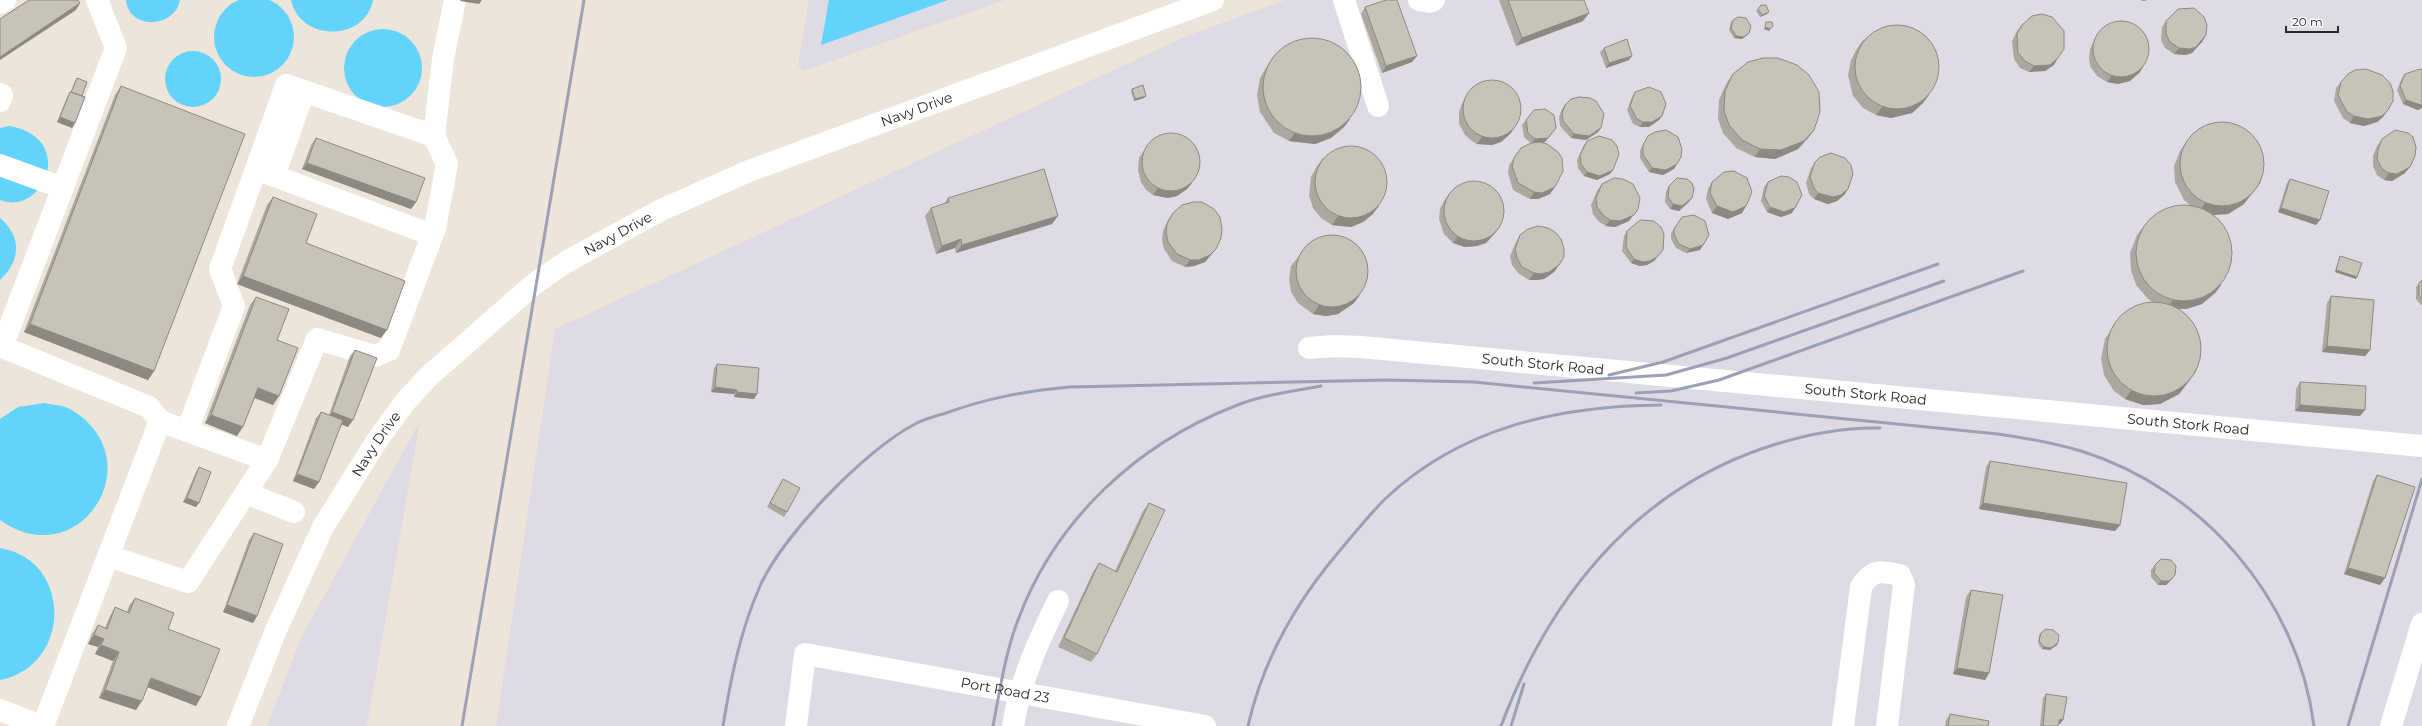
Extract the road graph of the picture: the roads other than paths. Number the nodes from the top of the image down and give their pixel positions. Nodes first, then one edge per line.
1 (5, 0) edge
2 (97, 0) edge
3 (455, 0) edge
4 (1213, 0) edge
5 (1344, 0) edge
6 (1419, 0) edge
7 (1434, 0) edge
8 (0, 3) edge
9 (0, 94) edge
10 (0, 101) edge
11 (1378, 106) dead end
12 (434, 136) junction
13 (0, 165) edge
14 (265, 172) junction
15 (63, 188) junction
16 (432, 235) junction
17 (1, 346) edge
18 (1309, 348) dead end
19 (160, 421) junction
20 (187, 431) junction
21 (2422, 446) edge
22 (267, 460) junction
23 (246, 493) junction
24 (294, 512) dead end
25 (109, 556) junction
26 (1058, 601) dead end
27 (2422, 624) edge
28 (1020, 693) junction
29 (0, 710) edge
30 (43, 726) edge
31 (238, 726) edge
32 (796, 726) edge
33 (1013, 726) edge
34 (1205, 726) edge
35 (1843, 726) edge
36 (1887, 726) edge
37 (2391, 726) edge

1 - 8 street
2 - 15 street
3 - 12 street
4 - 31 street, Navy Drive
5 - 11 street
6 - 7 street
9 - 10 street
12 - 14 street
12 - 16 street
13 - 15 street
14 - 16 street
14 - 20 street
15 - 17 street
16 - 22 street
17 - 19 street
18 - 21 street, South Stork Road
19 - 20 street
19 - 25 street
20 - 22 street
22 - 23 street
23 - 24 street
23 - 25 street
25 - 30 street
26 - 28 street
27 - 37 street
28 - 32 street, Port Road 23
28 - 33 street
28 - 34 street, Port Road 23
29 - 30 street
35 - 36 street

